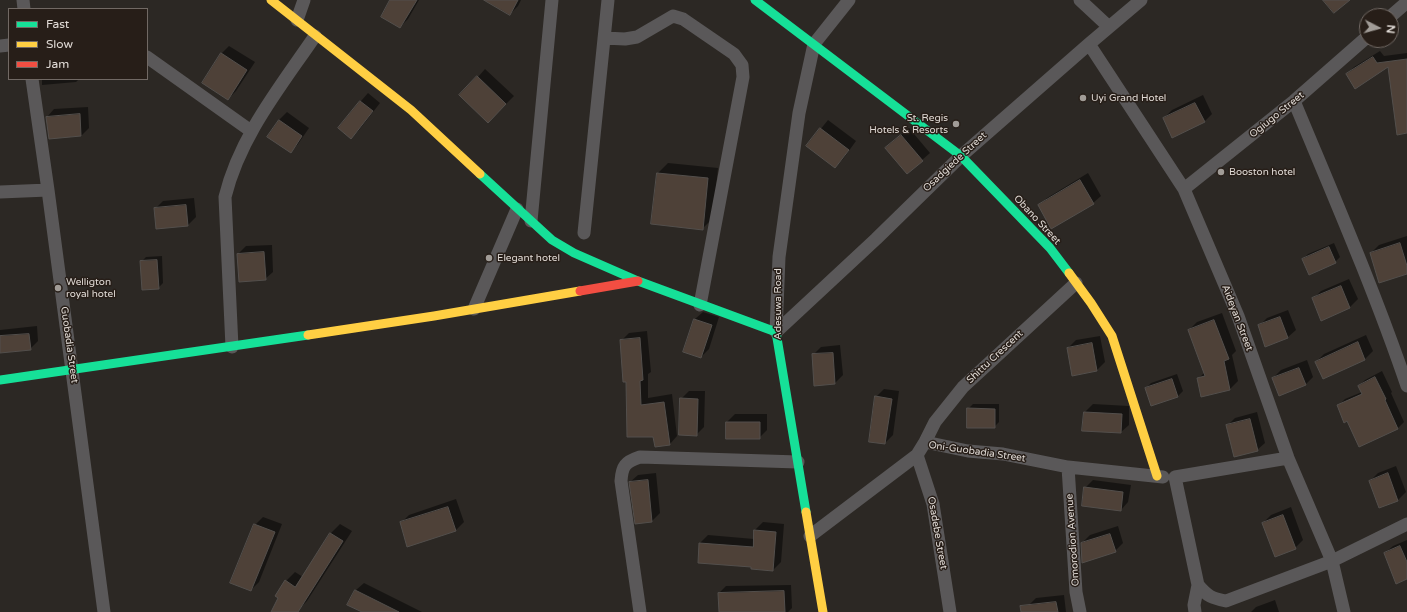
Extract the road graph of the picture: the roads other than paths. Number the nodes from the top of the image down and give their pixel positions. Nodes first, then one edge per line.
1 (271, 0) edge
2 (304, 0) edge
3 (552, 0) edge
4 (608, 0) edge
5 (755, 0) edge
6 (849, 0) edge
7 (1080, 0) edge
8 (1141, 0) edge
9 (1407, 2) edge
10 (1399, 9) edge
11 (297, 20) junction
12 (1109, 27) junction
13 (315, 36) junction
14 (604, 38) junction
15 (814, 44) junction
16 (1089, 44) junction
17 (1359, 44) edge
18 (148, 58) edge
19 (32, 80) edge
20 (1294, 101) junction
21 (251, 131) junction
22 (960, 156) junction
23 (1184, 189) junction
24 (48, 190) junction
25 (0, 192) edge
26 (517, 209) junction
27 (531, 221) junction
28 (584, 234) dead end
29 (638, 281) junction
30 (1076, 283) junction
31 (700, 305) junction
32 (474, 309) junction
33 (776, 332) junction
34 (232, 347) junction
35 (72, 369) junction
36 (0, 380) edge
37 (1407, 386) edge
38 (926, 442) junction
39 (917, 455) junction
40 (1288, 458) junction
41 (798, 462) junction
42 (1068, 467) junction
43 (1157, 476) junction
44 (1175, 477) junction
45 (1407, 524) edge
46 (810, 536) junction
47 (1332, 561) junction
48 (1198, 585) junction
49 (104, 612) edge
50 (640, 612) edge
51 (822, 612) edge
52 (950, 612) edge
53 (1080, 612) edge
54 (1196, 612) edge
55 (1344, 612) edge

1 - 11 street
2 - 11 street
3 - 27 street
4 - 14 street
5 - 15 street, Obano Street
6 - 15 street
7 - 12 street
8 - 12 street, Osadgiede Street
9 - 10 street
11 - 13 street
12 - 16 street, Osadgiede Street
13 - 21 street
13 - 26 street
14 - 28 street
14 - 31 street
15 - 22 street, Obano Street
15 - 33 street, Adesuwa Road
16 - 22 street, Osadgiede Street
16 - 23 street, Aideyan Street
17 - 20 street, Ogiugo Street
18 - 21 street
19 - 24 street, Guobadia Street
20 - 23 street, Ogiugo Street
20 - 37 street
21 - 34 street
22 - 30 street, Obano Street
22 - 33 street, Osadgiede Street
23 - 40 street, Aideyan Street
24 - 25 street
24 - 35 street, Guobadia Street
26 - 27 street
26 - 32 street
27 - 29 street
29 - 31 street
29 - 32 street
30 - 38 street, Shittu Crescent
30 - 43 street, Obano Street
31 - 33 street
32 - 34 street
33 - 41 street, Adesuwa Road
34 - 35 street
35 - 36 street
35 - 49 street, Guobadia Street
38 - 39 street, Oni-Guobadia Street
38 - 42 street, Oni-Guobadia Street
39 - 46 street, Oni-Guobadia Street
39 - 52 street, Osadebe Street
40 - 44 street, Oni-Guobadia Street
40 - 47 street, Aideyan Street
41 - 46 street, Adesuwa Road
41 - 50 street
42 - 43 street, Oni-Guobadia Street
42 - 53 street, Omorodion Avenue
43 - 44 street, Oni-Guobadia Street
44 - 48 street
45 - 47 street
46 - 51 street, Adesuwa Road
47 - 48 street
47 - 55 street, Aideyan Street
48 - 54 street

